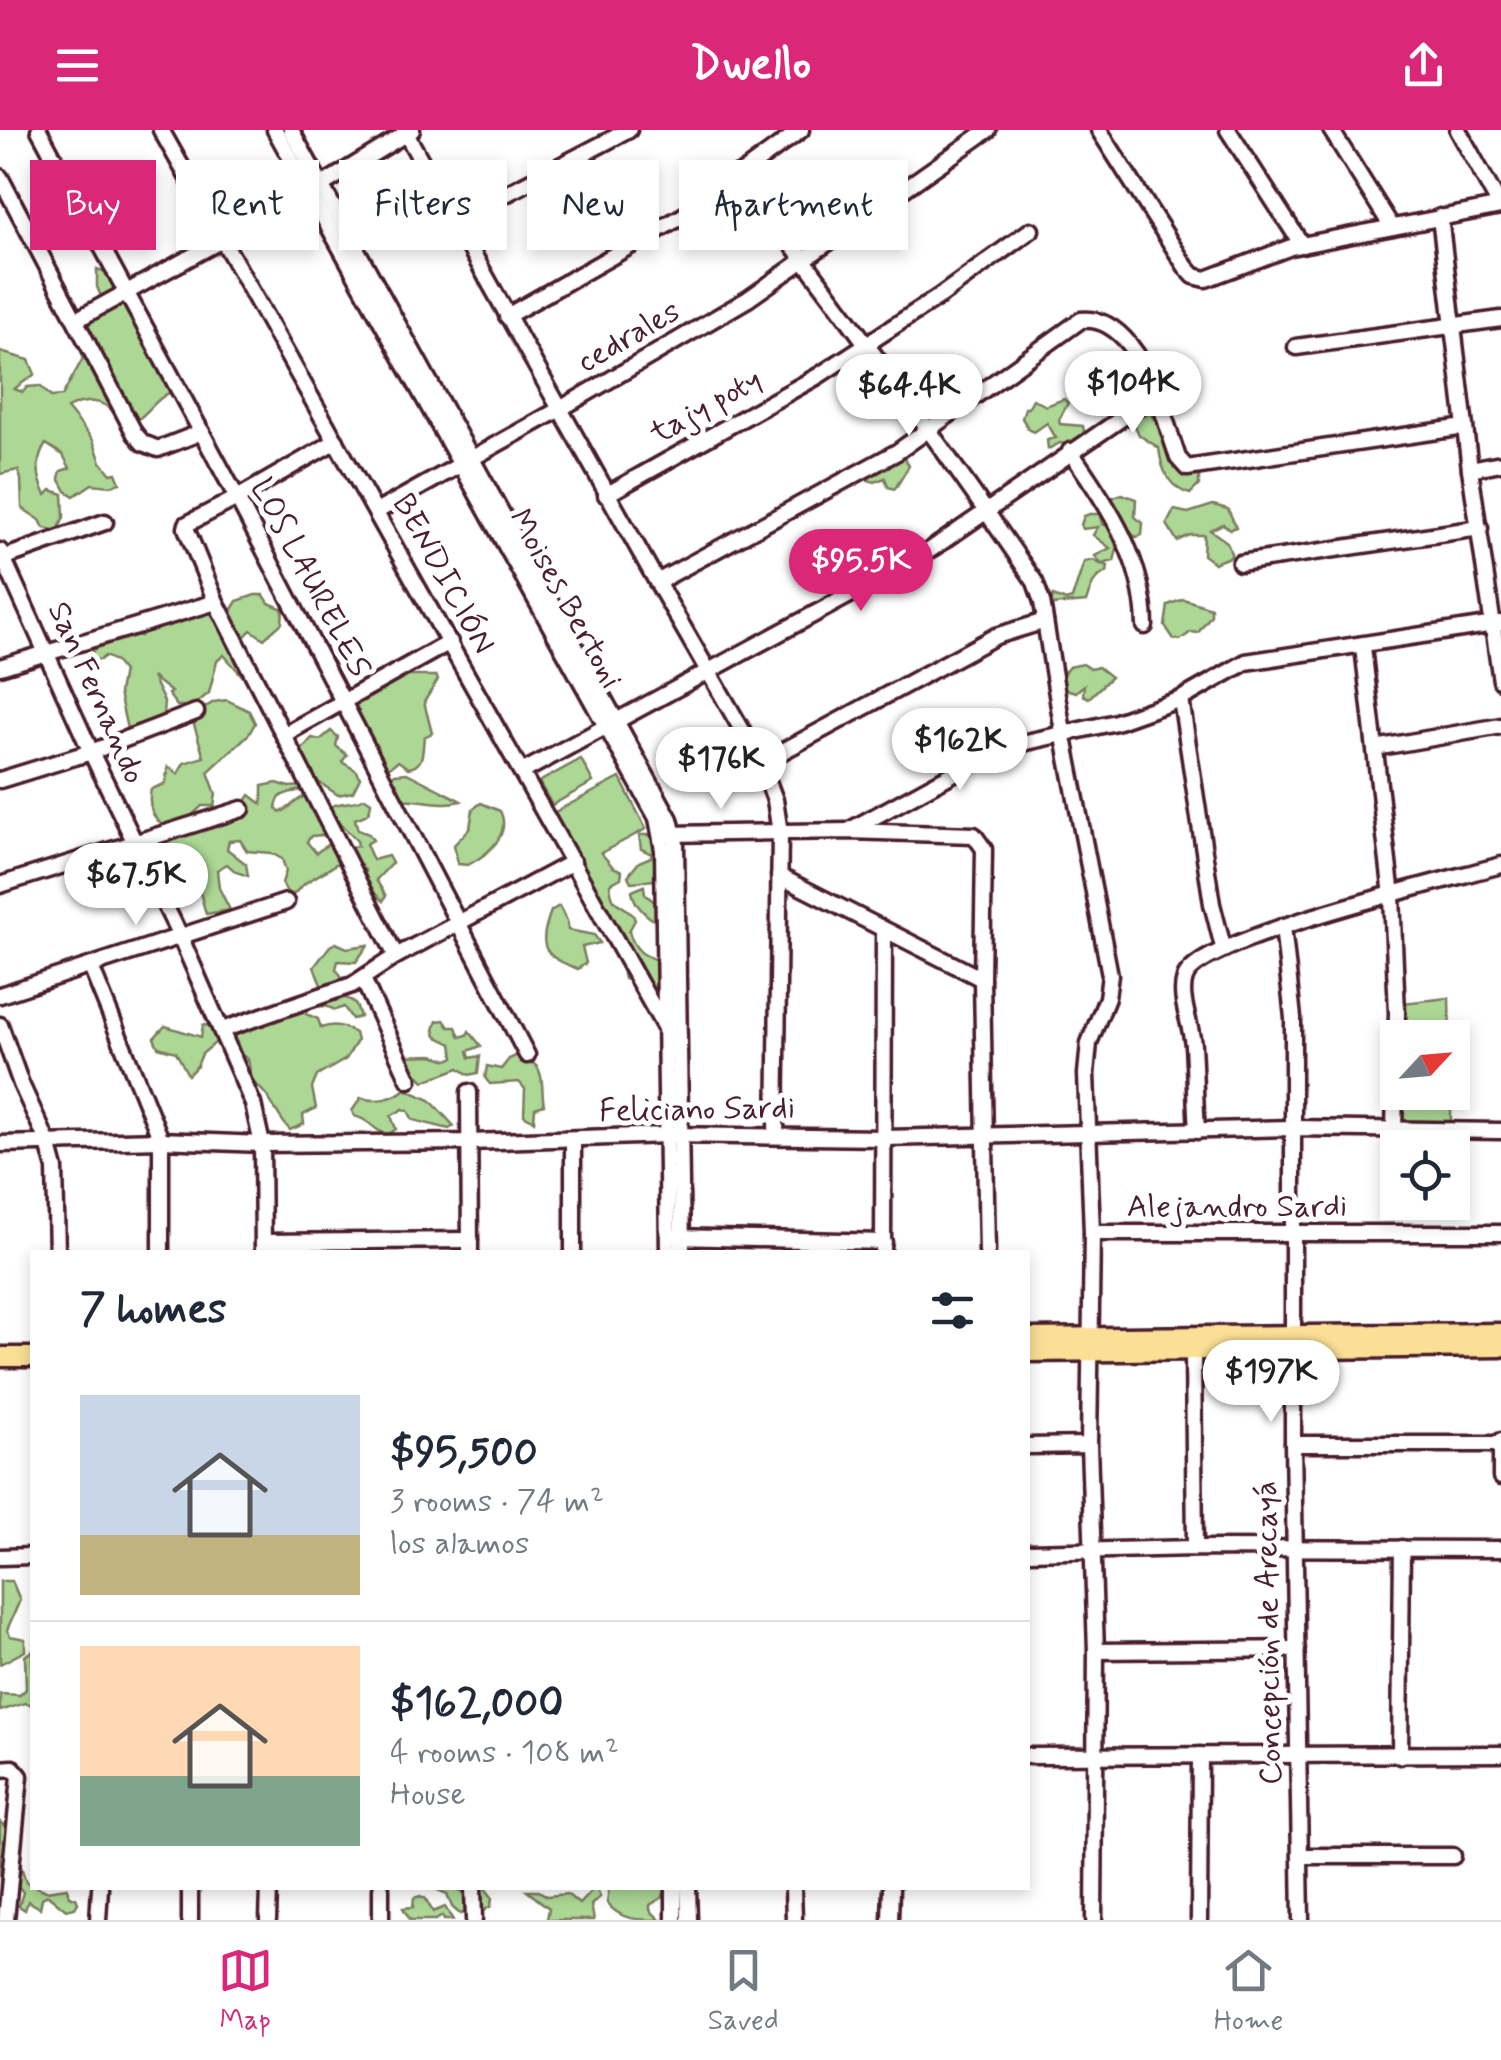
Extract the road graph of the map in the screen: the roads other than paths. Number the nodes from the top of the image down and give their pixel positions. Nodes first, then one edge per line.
1 (40, 130) edge
2 (162, 130) edge
3 (275, 130) edge
4 (292, 130) edge
5 (629, 130) edge
6 (988, 130) edge
7 (1228, 130) edge
8 (1330, 130) edge
9 (1458, 130) edge
10 (407, 131) edge
11 (1101, 131) edge
12 (792, 132) edge
13 (178, 160) edge
14 (296, 160) edge
15 (304, 160) edge
16 (422, 160) edge
17 (756, 160) edge
18 (0, 177) edge
19 (319, 186) edge
20 (507, 193) edge
21 (319, 195) edge
22 (1501, 206) edge
23 (1440, 217) junction
24 (679, 219) edge
25 (1392, 227) junction
26 (1031, 230) dead end
27 (1302, 245) junction
28 (201, 250) edge
29 (227, 250) edge
30 (470, 250) edge
31 (796, 250) edge
32 (804, 260) junction
33 (126, 291) junction
34 (507, 316) junction
35 (76, 320) junction
36 (1501, 320) edge
37 (1454, 328) junction
38 (867, 342) junction
39 (1296, 346) dead end
40 (1157, 394) junction
41 (560, 409) junction
42 (1465, 427) junction
43 (930, 430) junction
44 (202, 432) junction
45 (336, 442) junction
46 (1070, 451) junction
47 (466, 461) junction
48 (1501, 463) edge
49 (1470, 470) junction
50 (606, 495) junction
51 (238, 498) junction
52 (376, 512) junction
53 (987, 512) junction
54 (105, 522) dead end
55 (1480, 528) junction
56 (1, 556) edge
57 (1240, 563) dead end
58 (657, 582) junction
59 (216, 602) junction
60 (1045, 621) junction
61 (1497, 624) edge
62 (1145, 626) dead end
63 (450, 642) junction
64 (1363, 646) junction
65 (48, 652) junction
66 (0, 668) edge
67 (709, 673) junction
68 (1501, 681) edge
69 (1181, 699) junction
70 (343, 702) junction
71 (196, 712) dead end
72 (612, 725) junction
73 (1501, 726) edge
74 (1062, 732) junction
75 (285, 734) junction
76 (1376, 748) junction
77 (91, 752) junction
78 (761, 764) junction
79 (522, 772) junction
80 (0, 780) edge
81 (242, 809) dead end
82 (849, 831) junction
83 (780, 832) junction
84 (668, 834) junction
85 (134, 842) junction
86 (573, 862) junction
87 (1501, 865) edge
88 (779, 876) junction
89 (0, 885) edge
90 (1392, 896) junction
91 (286, 902) dead end
92 (460, 923) junction
93 (1282, 926) junction
94 (884, 930) junction
95 (180, 936) junction
96 (1224, 948) junction
97 (396, 956) junction
98 (91, 966) junction
99 (364, 979) junction
100 (982, 979) junction
101 (0, 995) edge
102 (0, 1026) edge
103 (222, 1030) junction
104 (666, 1030) junction
105 (679, 1043) junction
106 (527, 1055) dead end
107 (409, 1080) dead end
108 (469, 1092) dead end
109 (1293, 1128) junction
110 (1394, 1129) junction
111 (1501, 1131) edge
112 (1197, 1132) junction
113 (674, 1135) junction
114 (986, 1135) junction
115 (1089, 1135) junction
116 (776, 1136) junction
117 (885, 1138) junction
118 (161, 1140) junction
119 (573, 1140) junction
120 (470, 1142) junction
121 (48, 1143) junction
122 (0, 1144) edge
123 (262, 1144) junction
124 (1501, 1233) edge
125 (1092, 1234) junction
126 (1294, 1236) junction
127 (675, 1245) edge
128 (470, 1246) edge
129 (263, 1247) edge
130 (884, 1247) edge
131 (58, 1250) edge
132 (160, 1250) edge
133 (573, 1250) edge
134 (987, 1250) edge
135 (1501, 1333) edge
136 (1030, 1338) edge
137 (1091, 1344) junction
138 (1293, 1344) junction
139 (0, 1346) edge
140 (30, 1346) edge
141 (1501, 1346) edge
142 (1030, 1352) edge
143 (1193, 1352) junction
144 (0, 1357) edge
145 (30, 1357) edge
146 (1501, 1442) edge
147 (1293, 1444) junction
148 (1089, 1445) junction
149 (1030, 1446) edge
150 (1501, 1477) edge
151 (1194, 1548) junction
152 (1295, 1548) junction
153 (1402, 1548) junction
154 (1501, 1549) edge
155 (1092, 1550) junction
156 (1030, 1552) edge
157 (30, 1556) edge
158 (0, 1557) edge
159 (1297, 1649) junction
160 (1096, 1651) junction
161 (1095, 1753) junction
162 (1501, 1754) edge
163 (1200, 1755) junction
164 (1030, 1756) edge
165 (1298, 1756) junction
166 (1400, 1756) junction
167 (0, 1769) edge
168 (1300, 1856) junction
169 (1453, 1856) dead end
170 (100, 1890) edge
171 (190, 1890) edge
172 (269, 1890) edge
173 (380, 1890) edge
174 (473, 1890) edge
175 (674, 1890) edge
176 (688, 1890) edge
177 (793, 1890) edge
178 (890, 1890) edge
179 (6, 1920) edge
180 (98, 1920) edge
181 (190, 1920) edge
182 (268, 1920) edge
183 (381, 1920) edge
184 (474, 1920) edge
185 (674, 1920) edge
186 (688, 1920) edge
187 (794, 1920) edge
188 (890, 1920) edge
189 (1094, 1920) edge
190 (1199, 1920) edge
191 (1302, 1920) edge

1 - 33 street, LOS LAURELES
2 - 13 street, BENDICIÓN
3 - 14 street, Moises Bertoni
4 - 15 street, Moises Bertoni
5 - 20 street
6 - 32 street, cedrales
7 - 27 street
8 - 25 street
9 - 22 street
10 - 16 street, cedrales
10 - 19 street
11 - 27 street
12 - 17 street
18 - 35 street
21 - 47 street, Moises Bertoni
22 - 23 street
23 - 25 street
23 - 37 street
24 - 34 street
25 - 27 street
26 - 38 street, tajy poty
28 - 33 street
29 - 45 street, BENDICIÓN
30 - 34 street, cedrales
31 - 32 street
32 - 38 street
32 - 41 street, cedrales
33 - 35 street
33 - 44 street, LOS LAURELES
34 - 41 street, cedrales
35 - 44 street
36 - 37 street
37 - 39 street
37 - 42 street
38 - 43 street
38 - 50 street, tajy poty
40 - 42 street
40 - 43 street
40 - 46 street
41 - 47 street
41 - 50 street
42 - 49 street
43 - 53 street
43 - 58 street
44 - 51 street, LOS LAURELES
45 - 51 street
45 - 52 street, BENDICIÓN
46 - 53 street
46 - 62 street
47 - 52 street
47 - 72 street, Moises Bertoni
48 - 49 street
49 - 55 street
50 - 58 street
51 - 59 street
51 - 70 street, LOS LAURELES
52 - 63 street, BENDICIÓN
53 - 60 street
53 - 67 street
54 - 56 street
55 - 57 street
55 - 61 street
56 - 65 street, San Fernando
58 - 67 street
59 - 65 street
59 - 75 street
60 - 74 street
60 - 78 street
61 - 64 street
61 - 68 street
63 - 70 street
63 - 79 street, BENDICIÓN
64 - 69 street
64 - 76 street
65 - 66 street
65 - 77 street, San Fernando
67 - 72 street
67 - 78 street
69 - 74 street
69 - 96 street
70 - 75 street
70 - 92 street, LOS LAURELES
71 - 77 street
72 - 79 street
72 - 84 street, Moises Bertoni
73 - 76 street
74 - 82 street
74 - 115 street
75 - 97 street
76 - 90 street
77 - 80 street
77 - 85 street, San Fernando
78 - 83 street
79 - 86 street, BENDICIÓN
81 - 85 street
82 - 83 street
82 - 100 street
83 - 84 street
83 - 88 street
84 - 104 street, Moises Bertoni
84 - 105 street, Moises Bertoni
85 - 89 street
85 - 95 street, San Fernando
86 - 92 street
86 - 104 street, BENDICIÓN
87 - 90 street
88 - 94 street
88 - 116 street
90 - 93 street
90 - 110 street
91 - 95 street
92 - 97 street
92 - 106 street, LOS LAURELES
93 - 96 street
93 - 109 street, Concepción de Arecayá
94 - 100 street
94 - 117 street
95 - 98 street
95 - 103 street, San Fernando
96 - 112 street
97 - 99 street
98 - 101 street
98 - 118 street
99 - 103 street
99 - 107 street
100 - 114 street
102 - 121 street
103 - 123 street, San Fernando
104 - 105 street, BENDICIÓN
104 - 113 street, Moises Bertoni
105 - 113 street, Moises Bertoni
108 - 120 street
109 - 110 street, Feliciano Sardi
109 - 112 street, Feliciano Sardi
109 - 126 street, Concepción de Arecayá
110 - 111 street, Feliciano Sardi
112 - 115 street, Feliciano Sardi
113 - 116 street, Feliciano Sardi
113 - 119 street, Feliciano Sardi
113 - 127 street, Moises Bertoni
114 - 115 street, Feliciano Sardi
114 - 117 street, Feliciano Sardi
114 - 134 street
115 - 125 street
116 - 117 street, Feliciano Sardi
117 - 130 street
118 - 121 street, Feliciano Sardi
118 - 123 street, Feliciano Sardi
118 - 132 street
119 - 120 street, Feliciano Sardi
119 - 133 street
120 - 123 street, Feliciano Sardi
120 - 128 street
121 - 122 street, Feliciano Sardi
121 - 131 street
123 - 129 street, San Fernando
124 - 126 street, Alejandro Sardi
125 - 126 street, Alejandro Sardi
125 - 137 street
126 - 138 street, Concepción de Arecayá
127 - 130 street
128 - 129 street
135 - 138 main road
136 - 137 main road
137 - 138 main road
137 - 142 main road
137 - 143 main road
137 - 148 street
138 - 141 main road
138 - 143 main road
138 - 147 street, Concepción de Arecayá
139 - 140 main road
143 - 151 street
144 - 145 main road
146 - 147 street
146 - 150 street
147 - 152 street, Concepción de Arecayá
148 - 149 street
148 - 155 street
151 - 152 street
151 - 155 street
152 - 153 street
152 - 159 street, Concepción de Arecayá
153 - 154 street
153 - 166 street
155 - 156 street
155 - 160 street
157 - 158 street
159 - 160 street
159 - 165 street, Concepción de Arecayá
160 - 161 street
161 - 163 street
161 - 164 street
161 - 189 street
162 - 166 street
163 - 165 street
163 - 190 street
165 - 166 street
165 - 168 street, Concepción de Arecayá
167 - 179 street
168 - 169 street
168 - 191 street, Concepción de Arecayá
170 - 180 street
171 - 181 street
172 - 182 street
173 - 183 street
174 - 184 street
175 - 185 street
176 - 186 street
177 - 187 street
178 - 188 street

